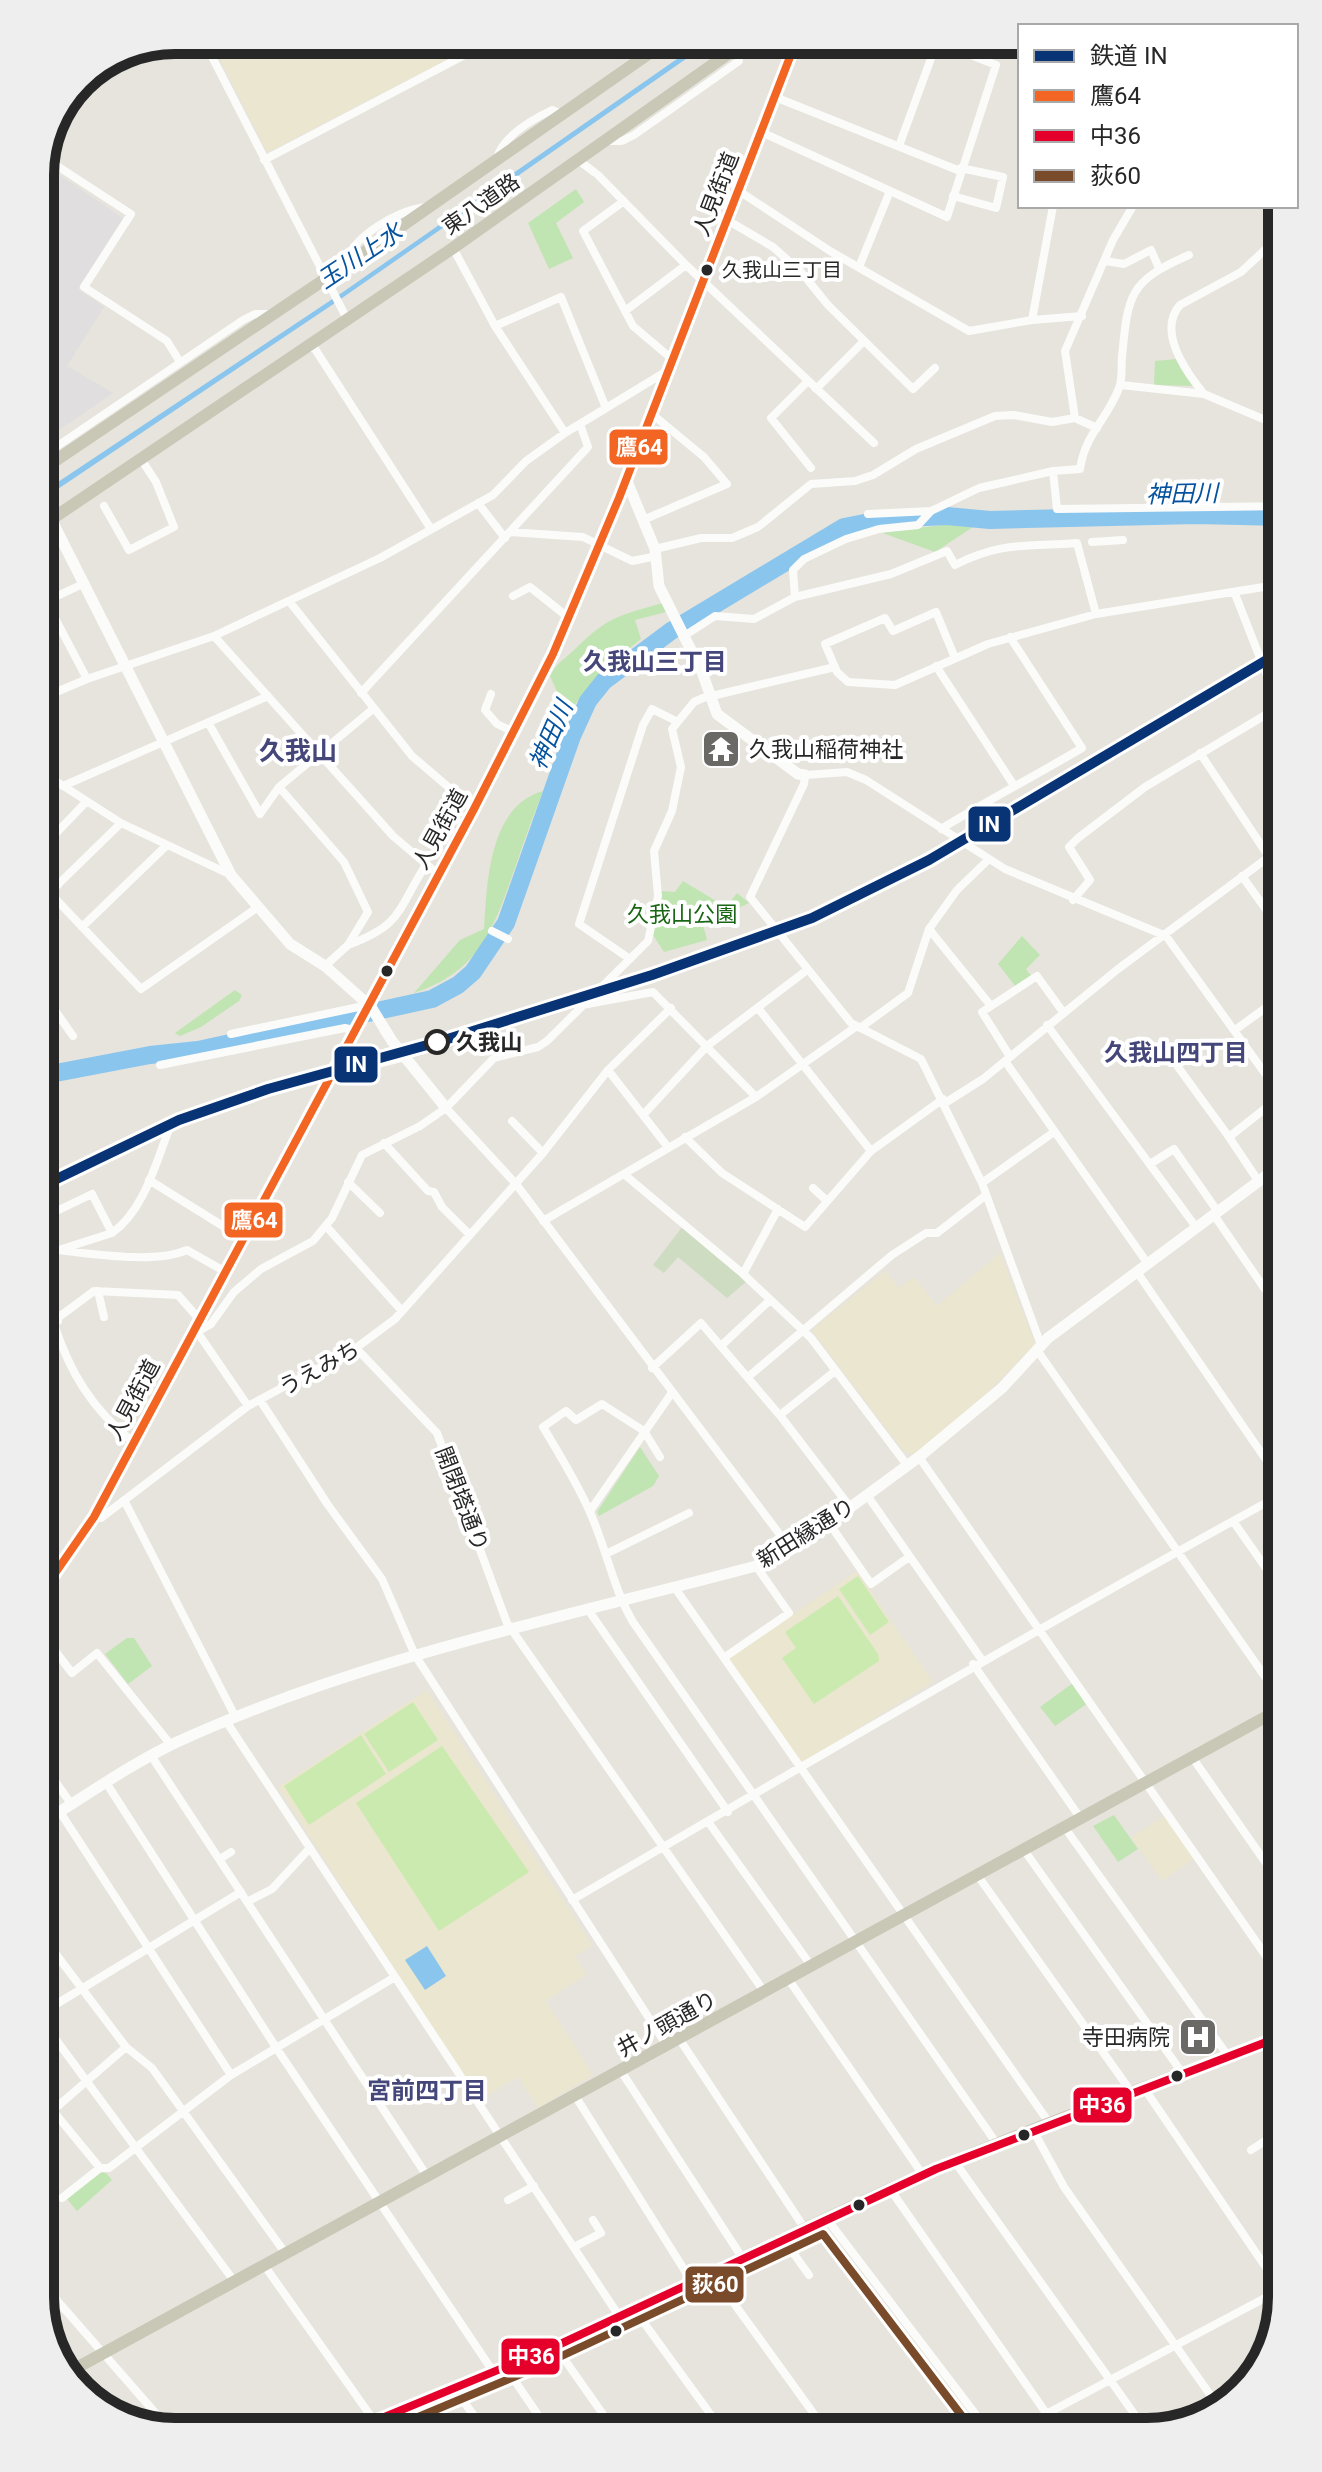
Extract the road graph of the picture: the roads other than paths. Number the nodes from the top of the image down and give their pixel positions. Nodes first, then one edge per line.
1 (211, 54) edge
2 (467, 54) edge
3 (648, 54) edge
4 (729, 54) edge
5 (791, 54) edge
6 (934, 54) edge
7 (968, 54) edge
8 (775, 97) junction
9 (761, 132) junction
10 (899, 146) junction
11 (264, 160) junction
12 (578, 160) junction
13 (54, 164) edge
14 (961, 170) junction
15 (739, 191) junction
16 (890, 191) junction
17 (953, 196) junction
18 (624, 201) junction
19 (1053, 208) edge
20 (1130, 208) edge
21 (727, 220) junction
22 (1268, 247) edge
23 (453, 248) junction
24 (1189, 255) dead end
25 (1105, 261) junction
26 (686, 265) junction
27 (859, 267) junction
28 (1159, 268) junction
29 (703, 281) junction
30 (328, 282) junction
31 (625, 311) junction
32 (272, 314) junction
33 (1082, 316) junction
34 (347, 319) junction
35 (1032, 320) junction
36 (495, 326) junction
37 (863, 342) junction
38 (308, 346) junction
39 (180, 362) junction
40 (670, 365) junction
41 (935, 368) dead end
42 (808, 381) junction
43 (1121, 385) junction
44 (816, 389) junction
45 (1204, 394) junction
46 (606, 408) junction
47 (652, 414) junction
48 (1075, 418) junction
49 (1268, 421) edge
50 (580, 424) junction
51 (1097, 428) junction
52 (565, 433) junction
53 (874, 443) dead end
54 (54, 448) edge
55 (141, 459) junction
56 (54, 462) edge
57 (811, 468) dead end
58 (1053, 471) junction
59 (626, 479) junction
60 (478, 503) junction
61 (104, 506) dead end
62 (1268, 506) edge
63 (868, 514) dead end
64 (926, 515) junction
65 (54, 517) edge
66 (54, 520) edge
67 (643, 520) junction
68 (431, 529) junction
69 (508, 535) junction
70 (1123, 540) dead end
71 (1092, 542) dead end
72 (601, 544) junction
73 (656, 553) junction
74 (85, 583) junction
75 (1268, 587) edge
76 (1235, 594) junction
77 (513, 596) dead end
78 (795, 597) junction
79 (54, 598) edge
80 (289, 601) junction
81 (1096, 614) junction
82 (569, 618) junction
83 (54, 622) edge
84 (681, 631) junction
85 (214, 636) junction
86 (1010, 637) junction
87 (955, 658) junction
88 (126, 666) junction
89 (936, 666) junction
90 (835, 667) junction
91 (1268, 676) edge
92 (87, 679) junction
93 (54, 693) edge
94 (361, 693) junction
95 (491, 694) dead end
96 (710, 695) junction
97 (268, 696) junction
98 (373, 709) junction
99 (1268, 715) edge
100 (676, 721) junction
101 (209, 724) junction
102 (514, 732) junction
103 (165, 743) junction
104 (319, 752) junction
105 (1200, 753) junction
106 (805, 775) junction
107 (54, 780) edge
108 (1013, 784) junction
109 (63, 786) junction
110 (279, 787) junction
111 (85, 803) junction
112 (474, 809) junction
113 (121, 823) junction
114 (943, 830) junction
115 (54, 835) edge
116 (167, 845) junction
117 (1268, 855) edge
118 (1268, 858) edge
119 (988, 860) junction
120 (425, 866) junction
121 (438, 874) junction
122 (231, 875) junction
123 (1242, 876) junction
124 (54, 881) edge
125 (58, 885) junction
126 (54, 889) edge
127 (54, 897) edge
128 (1073, 900) junction
129 (258, 907) junction
130 (1268, 912) edge
131 (82, 927) junction
132 (929, 929) junction
133 (492, 931) dead end
134 (1163, 935) junction
135 (508, 939) dead end
136 (348, 945) junction
137 (630, 959) junction
138 (325, 966) junction
139 (807, 970) junction
140 (581, 1005) junction
141 (991, 1006) junction
142 (1268, 1006) edge
143 (369, 1007) junction
144 (671, 1008) junction
145 (758, 1008) junction
146 (54, 1009) edge
147 (1063, 1012) junction
148 (1047, 1025) junction
149 (356, 1027) junction
150 (858, 1027) junction
151 (1235, 1030) junction
152 (231, 1034) dead end
153 (73, 1036) dead end
154 (707, 1046) junction
155 (405, 1057) junction
156 (1007, 1058) junction
157 (804, 1064) junction
158 (160, 1065) dead end
159 (1178, 1067) dead end
160 (608, 1070) junction
161 (329, 1076) junction
162 (1268, 1077) edge
163 (756, 1097) junction
164 (944, 1101) junction
165 (446, 1108) junction
166 (1268, 1108) edge
167 (643, 1115) junction
168 (512, 1121) dead end
169 (168, 1132) dead end
170 (1054, 1132) junction
171 (685, 1137) junction
172 (1229, 1137) junction
173 (384, 1143) junction
174 (667, 1146) junction
175 (871, 1151) junction
176 (543, 1153) junction
177 (1150, 1164) junction
178 (625, 1175) junction
179 (1268, 1175) edge
180 (149, 1180) junction
181 (348, 1182) junction
182 (1259, 1182) junction
183 (982, 1183) junction
184 (516, 1184) junction
185 (813, 1188) dead end
186 (986, 1195) junction
187 (827, 1201) junction
188 (778, 1209) junction
189 (54, 1212) edge
190 (380, 1213) dead end
191 (1216, 1213) junction
192 (543, 1221) junction
193 (326, 1226) junction
194 (1196, 1227) junction
195 (112, 1233) junction
196 (470, 1235) junction
197 (242, 1238) junction
198 (58, 1250) junction
199 (54, 1252) edge
200 (1148, 1264) junction
201 (224, 1271) junction
202 (1137, 1272) junction
203 (743, 1274) junction
204 (98, 1291) junction
205 (1268, 1293) edge
206 (770, 1300) junction
207 (402, 1311) junction
208 (54, 1314) edge
209 (104, 1317) dead end
210 (199, 1319) junction
211 (56, 1322) junction
212 (802, 1329) junction
213 (194, 1335) junction
214 (722, 1345) junction
215 (356, 1348) junction
216 (1039, 1348) junction
217 (652, 1368) junction
218 (835, 1371) junction
219 (748, 1377) junction
220 (671, 1394) junction
221 (260, 1400) junction
222 (248, 1406) junction
223 (780, 1415) junction
224 (644, 1431) junction
225 (133, 1442) junction
226 (660, 1457) dead end
227 (919, 1457) junction
228 (1268, 1463) edge
229 (907, 1465) junction
230 (867, 1495) junction
231 (124, 1500) junction
232 (1268, 1502) edge
233 (850, 1507) junction
234 (590, 1511) junction
235 (689, 1513) dead end
236 (94, 1517) junction
237 (1233, 1521) junction
238 (829, 1523) junction
239 (791, 1548) junction
240 (1178, 1551) junction
241 (606, 1554) junction
242 (909, 1557) junction
243 (756, 1566) junction
244 (1268, 1571) edge
245 (54, 1575) edge
246 (675, 1588) junction
247 (621, 1602) junction
248 (589, 1611) junction
249 (1038, 1629) junction
250 (513, 1630) junction
251 (54, 1649) edge
252 (415, 1655) junction
253 (725, 1657) junction
254 (978, 1662) junction
255 (1268, 1681) edge
256 (1268, 1716) edge
257 (231, 1720) junction
258 (171, 1745) junction
259 (152, 1757) junction
260 (1192, 1757) junction
261 (802, 1769) junction
262 (54, 1780) edge
263 (1146, 1783) junction
264 (107, 1784) junction
265 (756, 1795) junction
266 (72, 1805) junction
267 (60, 1812) junction
268 (728, 1812) junction
269 (54, 1816) edge
270 (1081, 1819) junction
271 (709, 1823) junction
272 (1065, 1828) junction
273 (310, 1848) junction
274 (664, 1848) junction
275 (1024, 1850) junction
276 (231, 1852) dead end
277 (220, 1859) junction
278 (1268, 1866) edge
279 (978, 1876) junction
280 (241, 1892) junction
281 (572, 1900) junction
282 (247, 1902) junction
283 (905, 1916) junction
284 (195, 1920) junction
285 (859, 1941) junction
286 (149, 1948) junction
287 (54, 1952) edge
288 (1268, 1959) edge
289 (812, 1967) junction
290 (395, 1977) junction
291 (789, 1980) junction
292 (82, 1989) junction
293 (765, 1993) junction
294 (54, 2007) edge
295 (325, 2019) junction
296 (54, 2035) edge
297 (1268, 2041) edge
298 (674, 2043) junction
299 (126, 2047) junction
300 (277, 2049) junction
301 (1228, 2056) junction
302 (621, 2071) junction
303 (1183, 2074) junction
304 (231, 2075) junction
305 (87, 2081) junction
306 (1138, 2090) junction
307 (576, 2097) junction
308 (54, 2109) edge
309 (182, 2112) junction
310 (54, 2115) edge
311 (1050, 2124) junction
312 (1033, 2130) junction
313 (500, 2138) junction
314 (1268, 2139) edge
315 (997, 2144) junction
316 (136, 2148) junction
317 (1251, 2150) dead end
318 (955, 2162) junction
319 (100, 2168) junction
320 (923, 2175) junction
321 (427, 2176) junction
322 (534, 2186) junction
323 (890, 2189) junction
324 (62, 2198) dead end
325 (508, 2200) dead end
326 (380, 2203) junction
327 (827, 2219) junction
328 (593, 2220) dead end
329 (805, 2229) junction
330 (784, 2240) junction
331 (574, 2247) junction
332 (286, 2254) junction
333 (743, 2259) junction
334 (264, 2265) junction
335 (1268, 2271) edge
336 (712, 2273) junction
337 (809, 2275) dead end
338 (234, 2281) junction
339 (692, 2282) junction
340 (54, 2297) edge
341 (1268, 2297) edge
342 (634, 2309) junction
343 (619, 2316) junction
344 (1175, 2345) junction
345 (555, 2346) junction
346 (103, 2353) junction
347 (77, 2368) edge
348 (500, 2370) junction
349 (1111, 2380) junction
350 (455, 2390) junction
351 (1213, 2398) edge
352 (1047, 2414) junction
353 (159, 2417) edge
354 (372, 2418) edge
355 (385, 2418) edge
356 (476, 2418) edge
357 (539, 2418) edge
358 (606, 2418) edge
359 (713, 2418) edge
360 (817, 2418) edge
361 (978, 2418) edge
362 (1039, 2418) edge
363 (1050, 2418) edge
364 (1137, 2418) edge

1 - 11 street
2 - 11 street
3 - 30 main road, 東八道路
4 - 12 main road, 東八道路
5 - 8 main road, 人見街道
6 - 10 street
7 - 14 street
8 - 9 main road, 人見街道
8 - 10 street
9 - 15 main road, 人見街道
9 - 16 street
10 - 14 street
11 - 30 street
12 - 18 street
12 - 23 main road, 東八道路
13 - 39 street
14 - 17 street
14 - 17 street
15 - 21 main road, 人見街道
15 - 27 street
16 - 17 street
16 - 27 street
18 - 26 street
18 - 31 street
19 - 35 street
20 - 25 street
21 - 29 main road, 人見街道
21 - 37 street
22 - 45 street
23 - 34 main road, 東八道路
23 - 36 street
24 - 28 street
25 - 28 street
25 - 33 street
26 - 29 street
26 - 31 street
27 - 35 street
28 - 43 street
29 - 40 main road, 人見街道
29 - 42 street
30 - 32 main road, 東八道路
30 - 34 street
31 - 40 street
32 - 39 street
32 - 56 main road, 東八道路
33 - 35 street
33 - 48 street
34 - 38 main road, 東八道路
36 - 46 street
36 - 52 street
37 - 41 street
37 - 44 street
38 - 55 main road, 東八道路
38 - 68 street
39 - 54 street
40 - 46 street
40 - 47 main road, 人見街道
42 - 44 street
42 - 57 street
43 - 45 street
43 - 51 street
44 - 53 street
45 - 49 street
46 - 50 street
47 - 59 main road, 人見街道
47 - 67 street
48 - 51 street
48 - 73 street
50 - 52 street
50 - 69 street
51 - 58 street
52 - 60 street
55 - 61 street
55 - 65 main road, 東八道路
58 - 62 street
58 - 64 street
59 - 67 street
59 - 72 main road, 人見街道
60 - 68 street
60 - 69 street
63 - 64 street
64 - 78 street
66 - 74 street
67 - 73 street
68 - 80 street
69 - 72 street
69 - 94 street
70 - 71 street
72 - 73 street
72 - 82 main road, 人見街道
73 - 84 street
74 - 79 street
74 - 88 street
75 - 76 street
76 - 81 street
76 - 91 street
77 - 82 street
78 - 81 street
78 - 84 street
80 - 85 street
80 - 94 street
81 - 86 street
82 - 102 main road, 人見街道
83 - 92 street
84 - 96 street
85 - 88 street
85 - 97 street
86 - 87 street
86 - 108 street
87 - 89 street
87 - 90 street
88 - 92 street
88 - 103 street
89 - 90 street
89 - 108 street
90 - 96 street
92 - 93 street
94 - 98 street
95 - 102 street
96 - 100 street
96 - 106 street
97 - 101 street
97 - 104 street
98 - 104 street
98 - 112 street
99 - 105 street
100 - 137 street
100 - 137 street
101 - 103 street
101 - 110 street
102 - 112 main road, 人見街道
103 - 109 street
103 - 122 street
104 - 110 street
104 - 120 street
105 - 117 street
105 - 128 street
106 - 114 street
106 - 139 street
107 - 109 street
108 - 114 street
109 - 111 street
110 - 136 street
111 - 113 street
111 - 115 street
112 - 121 main road, 人見街道
113 - 116 street
113 - 125 street
114 - 119 street
116 - 122 street
116 - 131 street
118 - 123 street
119 - 128 street
119 - 132 street
120 - 121 street
120 - 136 street
121 - 143 main road, 人見街道
122 - 129 street
123 - 130 street
123 - 134 street
124 - 125 street
125 - 126 street
127 - 131 street
128 - 134 street
129 - 131 street
129 - 138 street
132 - 141 street
132 - 150 street
133 - 135 street
134 - 147 street
134 - 151 street
136 - 138 street
137 - 140 street
138 - 143 street
139 - 145 street
139 - 150 street
140 - 144 street
140 - 165 street
141 - 147 street
141 - 156 street
142 - 151 street
143 - 149 main road, 人見街道
143 - 152 street
143 - 155 street
144 - 154 street
144 - 160 street, うえみち
145 - 154 street
145 - 157 street
146 - 153 street
147 - 148 street
148 - 156 street
148 - 177 street
149 - 158 street
149 - 161 main road, 人見街道
150 - 157 street
150 - 164 street
151 - 162 street
154 - 163 street
154 - 167 street
155 - 161 street
155 - 165 street
156 - 164 street
156 - 170 street
157 - 163 street
157 - 175 street
159 - 172 street
160 - 167 street
160 - 176 street, うえみち
161 - 197 main road, 人見街道
163 - 171 street
164 - 175 street
164 - 183 street
165 - 173 street
165 - 184 street
166 - 172 street
167 - 174 street
168 - 176 street
169 - 180 street
170 - 183 street
170 - 200 street
171 - 174 street
171 - 188 street
172 - 182 street
173 - 181 street
173 - 196 street
174 - 178 street
175 - 187 street
176 - 184 street, うえみち
177 - 191 street
177 - 194 street
178 - 192 street
178 - 203 street
179 - 182 street, 新田縁通り
180 - 195 street
180 - 197 street
181 - 190 street
181 - 193 street
182 - 191 street, 新田縁通り
183 - 186 street
184 - 192 street
184 - 196 street, うえみち
185 - 187 street
186 - 212 street
186 - 216 street
187 - 188 street
188 - 203 street
189 - 195 street
191 - 194 street, 新田縁通り
191 - 205 street
192 - 217 street
193 - 207 street
193 - 213 street
194 - 200 street, 新田縁通り
195 - 198 street
196 - 207 street, うえみち
197 - 201 main road, 人見街道
198 - 199 street
198 - 201 street
200 - 202 street, 新田縁通り
201 - 210 main road, 人見街道
202 - 216 street, 新田縁通り
202 - 228 street
203 - 206 street
204 - 209 street
204 - 210 street
204 - 211 street
206 - 212 street
206 - 214 street
207 - 215 street, うえみち
208 - 211 street
210 - 213 main road, 人見街道
211 - 225 street
212 - 218 street
212 - 219 street
213 - 222 street
213 - 225 main road, 人見街道
214 - 217 street
214 - 219 street
215 - 221 street, うえみち
215 - 250 street, 開閉塔通り
216 - 227 street, 新田縁通り
216 - 240 street
217 - 220 street
218 - 223 street
218 - 229 street
219 - 223 street
220 - 224 street
220 - 239 street
221 - 222 street, うえみち
221 - 252 street
222 - 231 street, うえみち
223 - 233 street
224 - 226 street
224 - 234 street
224 - 234 street
225 - 236 main road, 人見街道
227 - 229 street, 新田縁通り
227 - 249 street
229 - 230 street, 新田縁通り
230 - 233 street, 新田縁通り
230 - 242 street
231 - 236 street, うえみち
231 - 257 street
232 - 237 street
233 - 238 street, 新田縁通り
234 - 241 street
235 - 241 street
236 - 245 main road, 人見街道
237 - 240 street
237 - 244 street
238 - 239 street, 新田縁通り
238 - 242 street
239 - 243 street, 新田縁通り
240 - 249 street
240 - 255 street
241 - 247 street
242 - 254 street
243 - 246 street, 新田縁通り
243 - 253 street
246 - 247 street, 新田縁通り
246 - 253 street
247 - 248 street, 新田縁通り
247 - 265 street
248 - 250 street, 新田縁通り
248 - 268 street
249 - 254 street
249 - 263 street
250 - 252 street, 新田縁通り
250 - 274 street, 開閉塔通り
251 - 258 street
252 - 257 street, 新田縁通り
252 - 281 street
253 - 261 street
254 - 261 street
254 - 270 street
256 - 260 main road, 井ノ頭通り
257 - 258 street, 新田縁通り
257 - 273 street
258 - 259 street, 新田縁通り
259 - 264 street, 新田縁通り
259 - 277 street
260 - 263 main road, 井ノ頭通り
260 - 278 street
261 - 265 street
261 - 283 street
262 - 266 street
263 - 270 main road, 井ノ頭通り
263 - 288 street
264 - 266 street, 新田縁通り
264 - 284 street
265 - 268 street
265 - 285 street
266 - 267 street, 新田縁通り
267 - 269 street, 新田縁通り
267 - 286 street
268 - 271 street
270 - 272 main road, 井ノ頭通り
271 - 274 street
271 - 289 street
272 - 275 main road, 井ノ頭通り
272 - 301 street
273 - 282 street
273 - 290 street
274 - 281 street
274 - 293 street, 開閉塔通り
275 - 279 main road, 井ノ頭通り
275 - 303 street
276 - 277 street
277 - 280 street
279 - 283 main road, 井ノ頭通り
279 - 306 street
280 - 282 street
280 - 284 street
281 - 298 street
282 - 295 street
283 - 285 main road, 井ノ頭通り
283 - 311 street
284 - 286 street
284 - 300 street
285 - 289 main road, 井ノ頭通り
285 - 315 street
286 - 292 street
286 - 304 street
287 - 292 street
289 - 291 main road, 井ノ頭通り
290 - 295 street
290 - 313 street
291 - 293 main road, 井ノ頭通り
291 - 320 street
292 - 294 street
292 - 299 street
293 - 298 main road, 井ノ頭通り
295 - 300 street
295 - 321 street
296 - 305 street
297 - 301 main road
298 - 302 main road, 井ノ頭通り
298 - 329 street
299 - 305 street
299 - 309 street
300 - 304 street
300 - 326 street
301 - 303 main road
302 - 307 main road, 井ノ頭通り
302 - 333 street
303 - 306 main road
304 - 309 street
305 - 308 street
305 - 316 street
306 - 311 main road
306 - 335 street
307 - 313 main road, 井ノ頭通り
307 - 339 street
309 - 316 street
309 - 332 street
310 - 319 street
311 - 312 main road
312 - 315 main road
312 - 344 street
313 - 321 main road, 井ノ頭通り
313 - 322 street
314 - 317 street
315 - 318 main road
316 - 319 street
316 - 338 street
318 - 320 main road
318 - 349 street
319 - 324 street
320 - 323 main road
321 - 326 main road, 井ノ頭通り
322 - 325 street
322 - 331 street
323 - 327 main road
323 - 352 street
326 - 332 main road, 井ノ頭通り
326 - 348 street
327 - 329 main road
327 - 361 street
328 - 331 street
329 - 330 main road
330 - 333 main road
330 - 337 street
331 - 343 street
332 - 334 main road, 井ノ頭通り
333 - 336 main road
334 - 338 main road, 井ノ頭通り
334 - 354 street
336 - 339 main road
336 - 360 street
338 - 346 main road, 井ノ頭通り
339 - 342 main road
340 - 346 street
341 - 344 street
342 - 343 main road
342 - 359 street
343 - 345 main road
344 - 349 street
344 - 351 street
345 - 348 main road
345 - 358 street
346 - 347 main road, 井ノ頭通り
346 - 353 street
348 - 350 main road
348 - 357 street
349 - 352 street
349 - 364 street
350 - 355 main road
350 - 356 street
352 - 362 street
352 - 363 street

